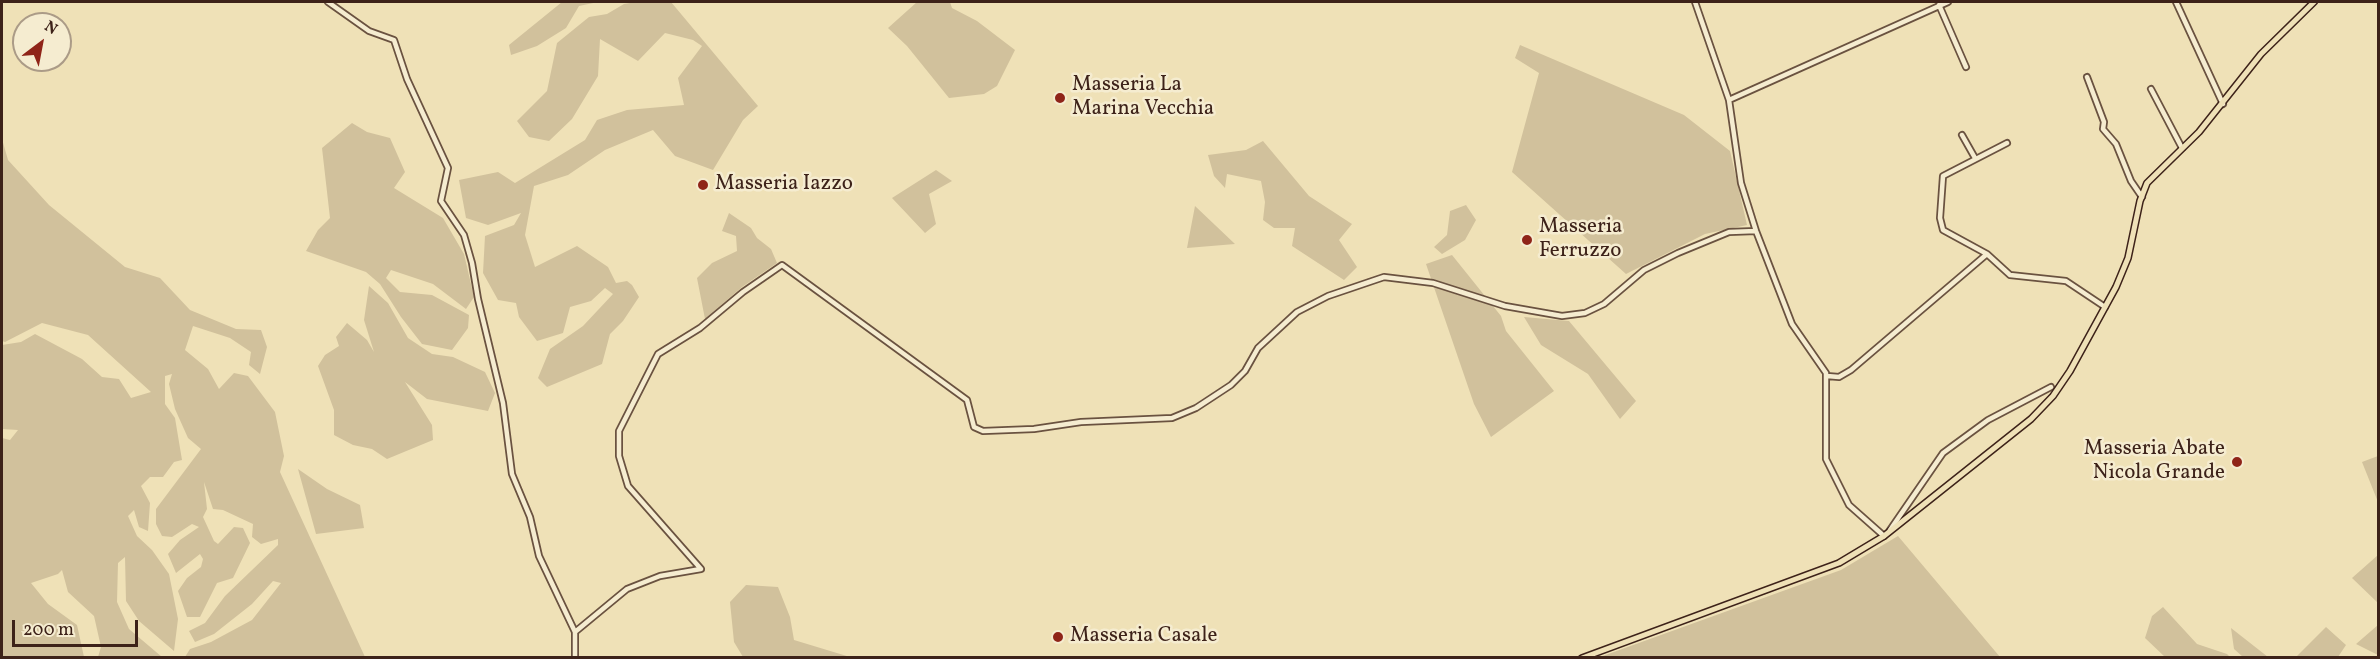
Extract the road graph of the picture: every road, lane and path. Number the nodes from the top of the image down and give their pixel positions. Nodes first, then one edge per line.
1 (328, 2) edge
2 (1695, 2) edge
3 (1948, 2) edge
4 (2176, 2) edge
5 (2314, 2) edge
6 (1939, 5) junction
7 (1966, 67) dead end
8 (2087, 76) dead end
9 (2151, 89) dead end
10 (1729, 100) junction
11 (2223, 104) junction
12 (1962, 135) dead end
13 (2007, 143) dead end
14 (2182, 148) junction
15 (1975, 158) junction
16 (2142, 197) junction
17 (1756, 231) junction
18 (1987, 254) junction
19 (2105, 307) junction
20 (1827, 376) junction
21 (2051, 387) dead end
22 (2046, 391) junction
23 (2053, 396) junction
24 (1886, 534) junction
25 (574, 632) junction
26 (575, 657) edge
27 (1585, 657) edge

1 - 25 street
2 - 10 street
3 - 6 street
4 - 11 street
5 - 11 main road
6 - 7 street
6 - 10 street
8 - 16 street
9 - 14 street
10 - 17 street
11 - 14 main road
12 - 15 street
13 - 15 street
14 - 16 main road
15 - 18 street
16 - 19 main road
17 - 20 street
17 - 25 street
18 - 19 street
18 - 20 street
19 - 23 main road
20 - 24 street
21 - 22 street
22 - 23 street
22 - 24 street
23 - 24 main road
24 - 27 main road
25 - 26 street

